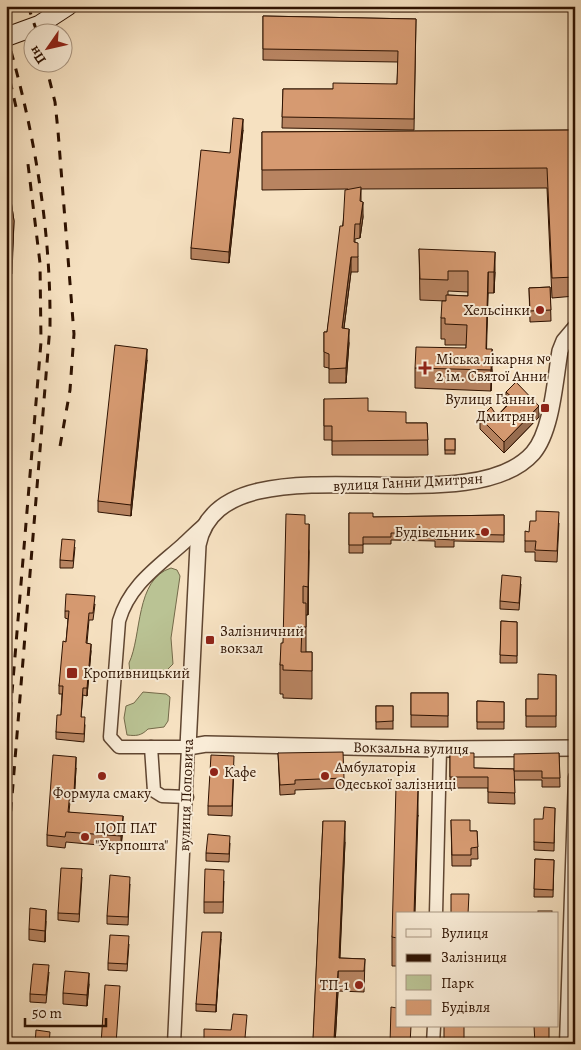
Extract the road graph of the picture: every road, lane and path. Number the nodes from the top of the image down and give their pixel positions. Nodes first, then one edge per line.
1 (68, 6) edge
2 (6, 37) edge
3 (575, 328) edge
4 (211, 519) junction
5 (198, 546) joint
6 (151, 747) junction
7 (188, 747) junction
8 (575, 748) edge
9 (440, 749) junction
10 (575, 776) edge
11 (187, 797) junction
12 (436, 912) edge
13 (434, 1028) edge
14 (174, 1044) edge
15 (433, 1044) edge
16 (566, 1044) edge

1 - 2 main road
3 - 4 street, вулиця Ганни Дмитрян
4 - 5 street, вулиця Ганни Дмитрян
4 - 6 street
5 - 7 street, вулиця Поповича
6 - 7 street
6 - 11 street
7 - 9 street, Вокзальна вулиця
7 - 11 street, вулиця Поповича
8 - 9 street, Вокзальна вулиця
9 - 12 street
10 - 16 street
11 - 14 street, вулиця Поповича
13 - 15 street

